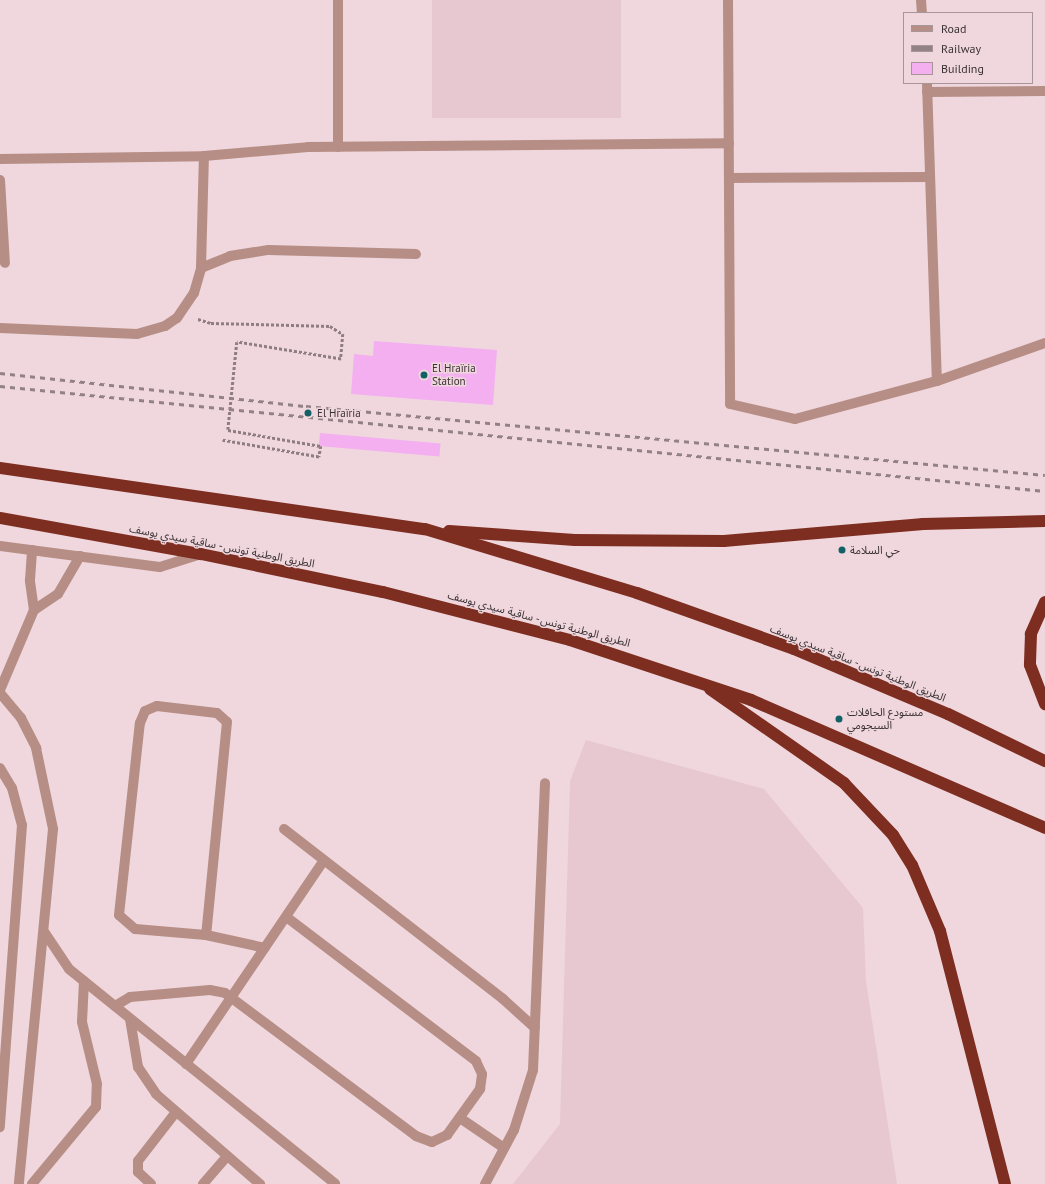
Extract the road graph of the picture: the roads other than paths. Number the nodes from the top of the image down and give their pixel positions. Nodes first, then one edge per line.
1 (338, 0) edge
2 (728, 0) edge
3 (921, 0) edge
4 (922, 12) edge
5 (927, 88) edge
6 (1045, 91) edge
7 (729, 143) junction
8 (338, 147) junction
9 (204, 156) junction
10 (0, 159) edge
11 (928, 177) junction
12 (729, 178) junction
13 (0, 180) edge
14 (416, 254) dead end
15 (4, 263) dead end
16 (201, 268) junction
17 (0, 328) edge
18 (1045, 343) edge
19 (937, 381) junction
20 (0, 468) edge
21 (0, 518) edge
22 (1045, 521) edge
23 (425, 529) junction
24 (0, 546) edge
25 (32, 550) junction
26 (201, 554) junction
27 (80, 556) junction
28 (1045, 602) edge
29 (34, 610) junction
30 (694, 678) junction
31 (0, 690) edge
32 (0, 693) edge
33 (1045, 704) edge
34 (1045, 760) edge
35 (0, 768) edge
36 (546, 782) dead end
37 (1045, 828) edge
38 (284, 829) dead end
39 (324, 860) junction
40 (286, 917) junction
41 (44, 932) junction
42 (206, 935) junction
43 (265, 948) junction
44 (84, 981) junction
45 (232, 996) junction
46 (115, 1006) junction
47 (130, 1019) junction
48 (535, 1028) junction
49 (186, 1064) junction
50 (176, 1112) junction
51 (460, 1118) junction
52 (0, 1127) edge
53 (504, 1148) junction
54 (227, 1156) junction
55 (19, 1184) edge
56 (32, 1184) edge
57 (151, 1184) edge
58 (203, 1184) edge
59 (260, 1184) edge
60 (336, 1184) edge
61 (485, 1184) edge
62 (1004, 1184) edge

1 - 8 street
2 - 7 street
3 - 4 street
5 - 6 street
5 - 11 street
7 - 8 street
7 - 12 street
8 - 9 street
9 - 10 street
9 - 16 street
11 - 12 street
11 - 19 street
12 - 19 street
13 - 15 street
14 - 16 street
16 - 17 street
18 - 19 street
20 - 23 highway, الطريق الوطنية تونس - ساقية سيدي يوسف
21 - 26 highway, الطريق الوطنية تونس - ساقية سيدي يوسف
22 - 23 highway
23 - 34 highway, الطريق الوطنية تونس - ساقية سيدي يوسف
24 - 25 street
25 - 27 street
25 - 29 street
26 - 27 street
26 - 30 highway, الطريق الوطنية تونس - ساقية سيدي يوسف
27 - 29 street
28 - 33 highway
29 - 31 street
30 - 37 highway, الطريق الوطنية تونس - ساقية سيدي يوسف
30 - 62 highway
32 - 41 street
35 - 52 street
36 - 48 street
38 - 39 street
39 - 40 street
39 - 48 street
40 - 43 street
40 - 51 street
41 - 44 street
41 - 55 street
42 - 42 street
42 - 43 street
43 - 45 street
44 - 46 street
44 - 56 street
45 - 46 street
45 - 49 street
45 - 51 street
46 - 47 street
47 - 49 street
47 - 50 street
48 - 53 street
49 - 60 street
50 - 54 street
50 - 57 street
51 - 53 street
53 - 61 street
54 - 58 street
54 - 59 street

